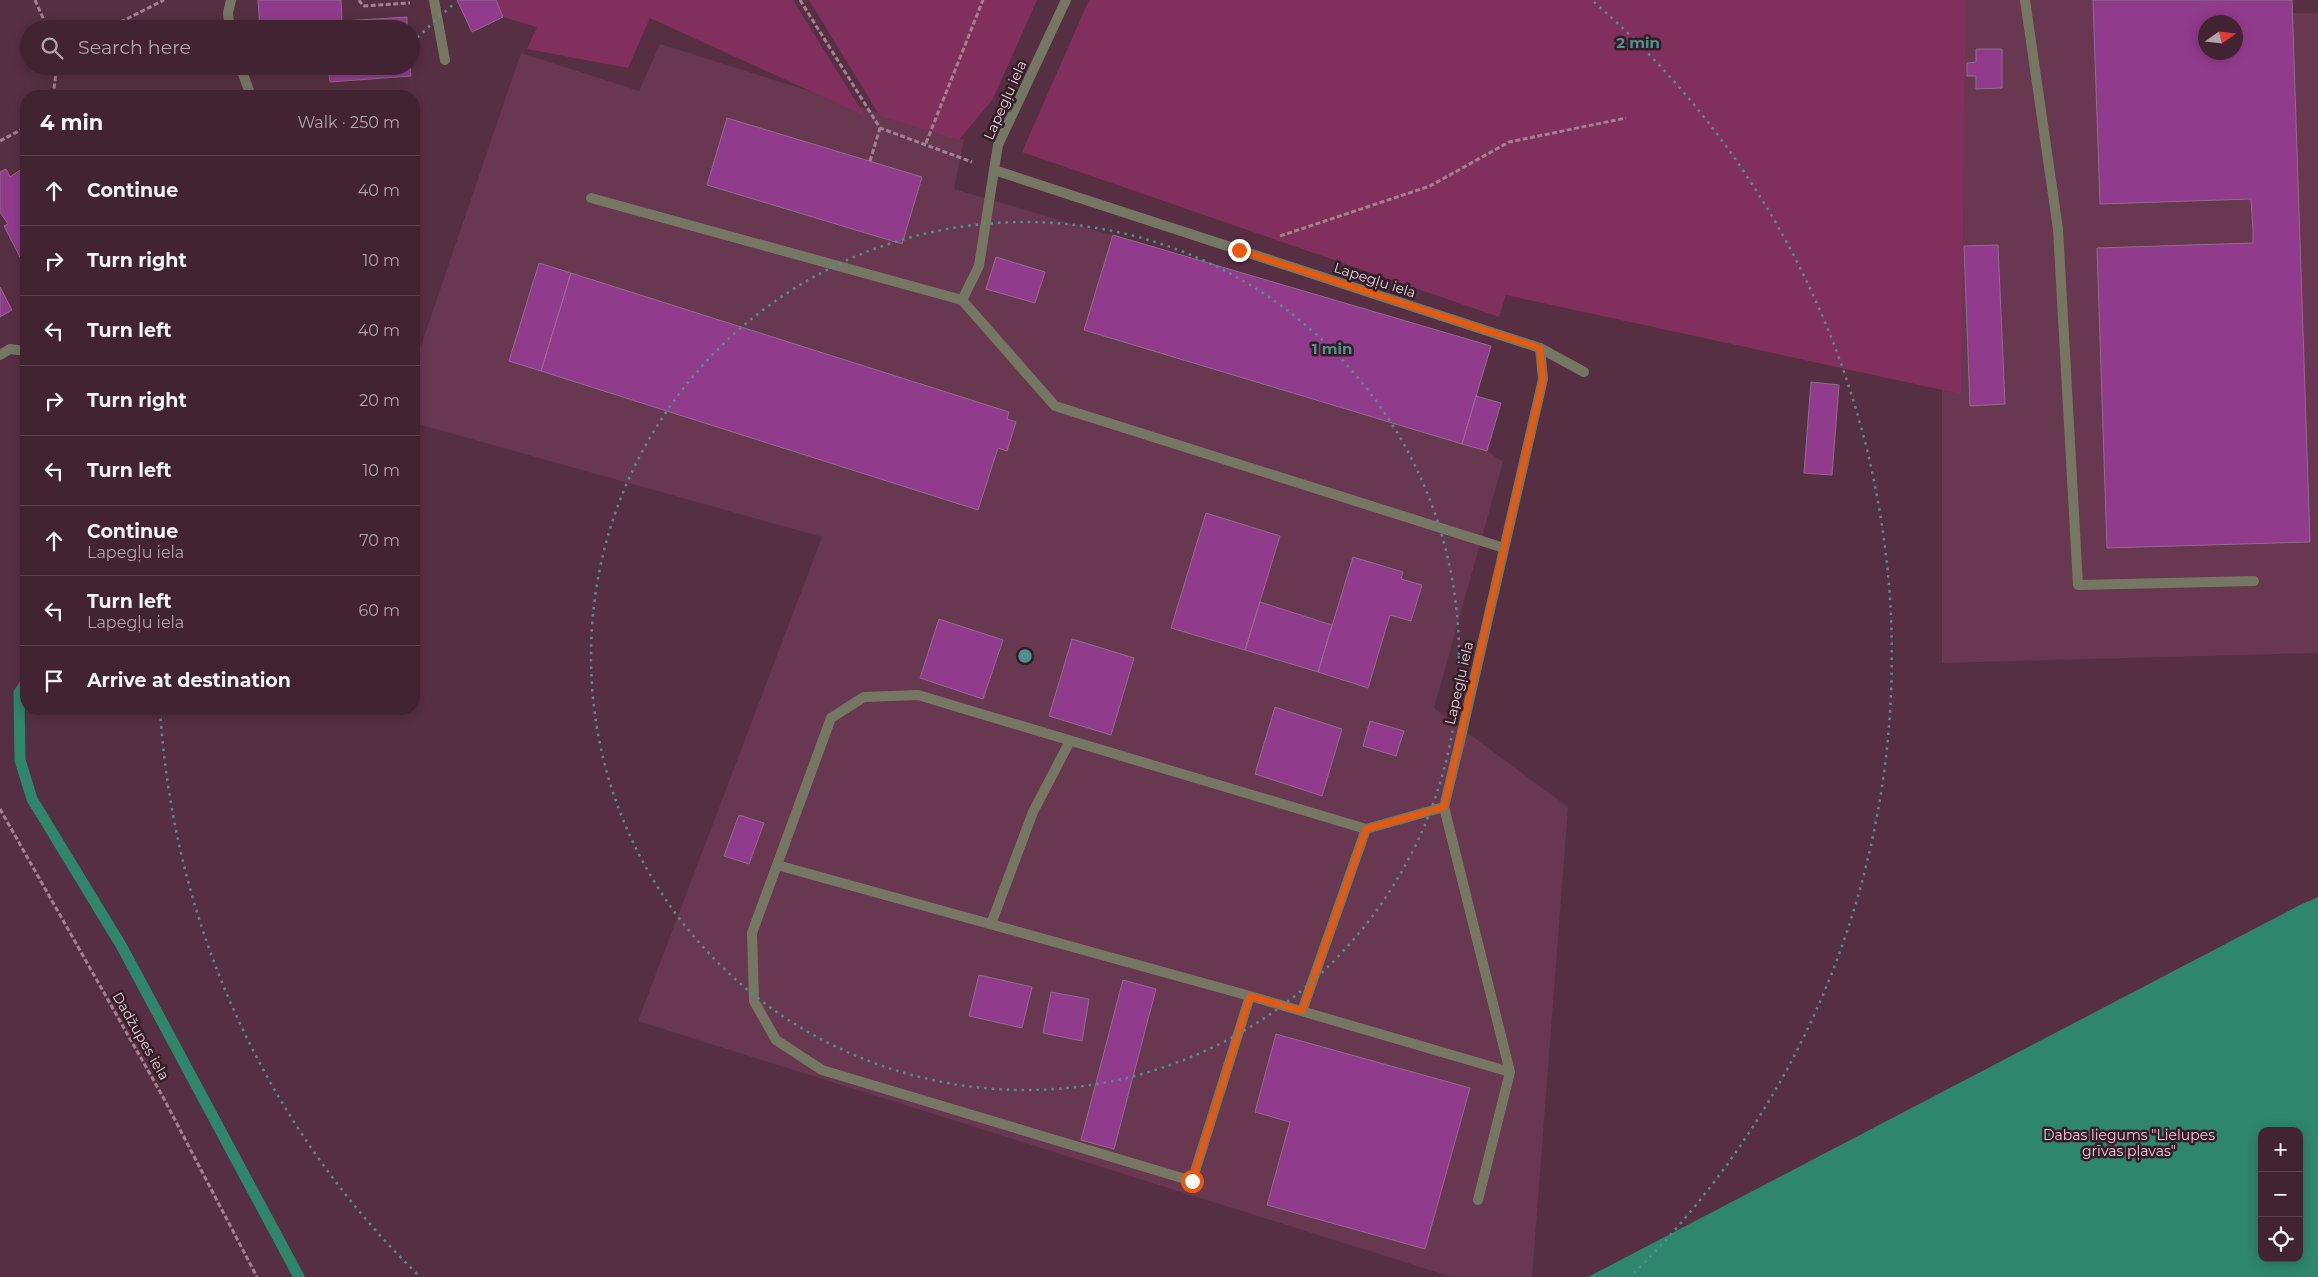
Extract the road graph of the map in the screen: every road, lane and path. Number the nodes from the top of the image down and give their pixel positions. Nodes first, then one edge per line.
1 (35, 0) edge
2 (164, 0) edge
3 (231, 0) edge
4 (359, 0) edge
5 (800, 0) edge
6 (983, 0) edge
7 (1066, 0) edge
8 (2025, 0) edge
9 (434, 1) edge
10 (44, 20) edge
11 (125, 20) edge
12 (229, 20) edge
13 (445, 60) dead end
14 (56, 75) edge
15 (243, 75) edge
16 (54, 90) edge
17 (249, 90) edge
18 (1626, 118) dead end
19 (880, 128) junction
20 (20, 130) edge
21 (0, 141) edge
22 (926, 143) junction
23 (870, 161) dead end
24 (994, 170) junction
25 (591, 198) dead end
26 (1239, 250) junction
27 (962, 300) junction
28 (1540, 348) junction
29 (20, 350) edge
30 (0, 355) edge
31 (1584, 372) dead end
32 (1504, 548) junction
33 (2254, 581) dead end
34 (1070, 741) junction
35 (1444, 807) junction
36 (0, 809) edge
37 (1366, 829) junction
38 (777, 865) junction
39 (991, 924) junction
40 (1250, 996) junction
41 (1302, 1011) junction
42 (1510, 1072) junction
43 (1478, 1200) dead end
44 (257, 1277) edge

1 - 10 path
2 - 11 path
3 - 12 street
4 - 9 path
5 - 19 path
6 - 22 path
7 - 24 street, Lapegļu iela
8 - 33 street
9 - 13 street
14 - 16 path
15 - 17 street
18 - 26 path
19 - 22 path
19 - 23 path
20 - 21 path
22 - 24 path
24 - 26 street, Lapegļu iela
24 - 27 street
25 - 27 street
26 - 28 street, Lapegļu iela
27 - 32 street
28 - 31 street
28 - 32 street, Lapegļu iela
29 - 30 street
32 - 35 street, Lapegļu iela
34 - 37 street
34 - 38 street
34 - 39 street
35 - 37 street
35 - 42 street
36 - 44 path, Dadžupes iela
37 - 41 street
38 - 39 street
38 - 40 street
39 - 40 street
40 - 41 street
41 - 42 street
42 - 43 street

